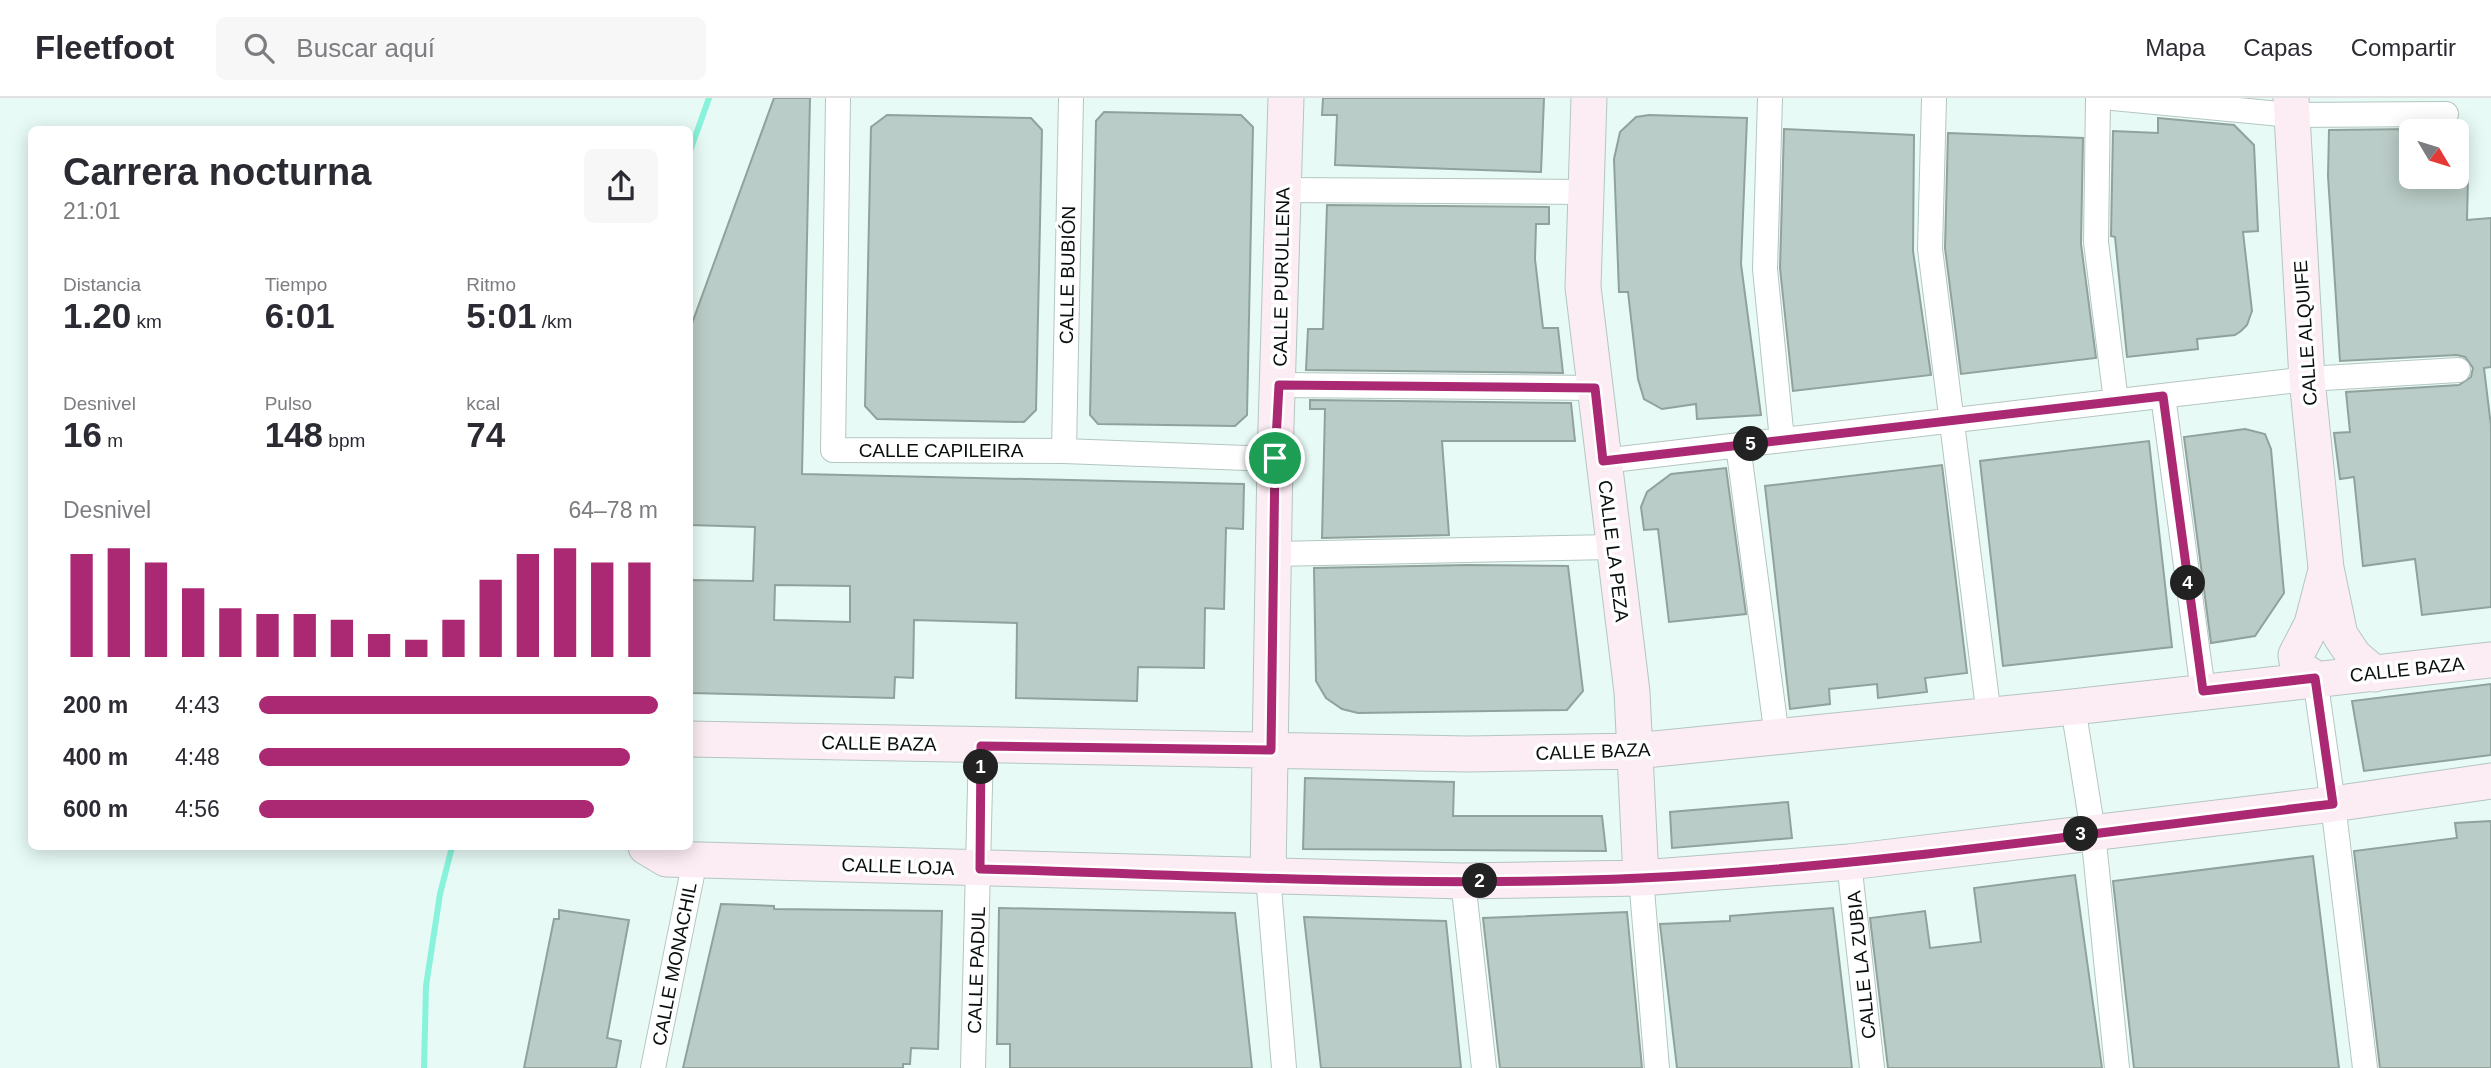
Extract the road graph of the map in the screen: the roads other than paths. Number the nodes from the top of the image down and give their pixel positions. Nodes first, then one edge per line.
1 (838, 98) edge
2 (1071, 98) edge
3 (1286, 98) edge
4 (1589, 98) edge
5 (1770, 98) edge
6 (1934, 98) edge
7 (2098, 98) edge
8 (2113, 98) edge
9 (2146, 98) edge
10 (2291, 106) edge
11 (2446, 114) dead end
12 (1283, 190) junction
13 (1586, 192) junction
14 (2458, 369) dead end
15 (2307, 379) junction
16 (1279, 385) junction
17 (1595, 388) junction
18 (2163, 396) junction
19 (2116, 401) junction
20 (1952, 420) junction
21 (1782, 440) junction
22 (1738, 445) junction
23 (1064, 451) junction
24 (1275, 458) junction
25 (1603, 461) junction
26 (1612, 547) junction
27 (1273, 554) junction
28 (2326, 568) junction
29 (2491, 660) edge
30 (2375, 674) junction
31 (2315, 678) junction
32 (2203, 691) junction
33 (2073, 707) junction
34 (1989, 716) junction
35 (1777, 737) junction
36 (693, 739) edge
37 (981, 746) junction
38 (1271, 750) junction
39 (1635, 751) junction
40 (2491, 781) edge
41 (2333, 804) junction
42 (2093, 832) junction
43 (651, 850) edge
44 (695, 860) junction
45 (1849, 862) junction
46 (980, 869) junction
47 (1268, 876) junction
48 (1641, 878) junction
49 (1464, 881) junction
50 (653, 1068) edge
51 (973, 1068) edge
52 (1284, 1068) edge
53 (1484, 1068) edge
54 (1657, 1068) edge
55 (1872, 1068) edge
56 (2118, 1068) edge
57 (2365, 1068) edge

1 - 23 street, CALLE CAPILEIRA
2 - 23 street, CALLE BUBIÓN
3 - 12 street, CALLE PURULLENA
4 - 13 street, CALLE LA PEZA
5 - 21 street
6 - 20 street
7 - 19 street
8 - 9 street
9 - 10 street
10 - 11 street
10 - 15 street, CALLE ALQUIFE
12 - 13 street
12 - 16 street, CALLE PURULLENA
13 - 17 street, CALLE LA PEZA
14 - 15 street
15 - 18 street
15 - 28 street, CALLE ALQUIFE
16 - 17 street
16 - 24 street, CALLE PURULLENA
17 - 25 street, CALLE LA PEZA
18 - 19 street
18 - 32 street
19 - 20 street
20 - 21 street
20 - 34 street
21 - 22 street
22 - 25 street
22 - 35 street
23 - 24 street, CALLE CAPILEIRA
24 - 27 street, CALLE PURULLENA
25 - 26 street, CALLE LA PEZA
26 - 27 street
26 - 39 street, CALLE LA PEZA
27 - 38 street, CALLE PURULLENA
28 - 30 street, CALLE ALQUIFE
28 - 31 street, CALLE ALQUIFE
29 - 30 street, CALLE BAZA
30 - 31 street, CALLE BAZA
31 - 32 street, CALLE BAZA
31 - 41 street, CALLE ALQUIFE
32 - 33 street, CALLE BAZA
33 - 34 street, CALLE BAZA
33 - 42 street
34 - 35 street, CALLE BAZA
35 - 39 street, CALLE BAZA
36 - 37 street, CALLE BAZA
37 - 38 street, CALLE BAZA
37 - 46 street, CALLE PADUL
38 - 39 street, CALLE BAZA
38 - 47 street, CALLE PURULLENA
39 - 48 street, CALLE LA PEZA
40 - 41 street, CALLE LOJA
41 - 42 street, CALLE LOJA
41 - 57 street, CALLE ALQUIFE
42 - 45 street, CALLE LOJA
42 - 56 street
43 - 44 street, CALLE LOJA
44 - 46 street, CALLE LOJA
44 - 50 street, CALLE MONACHIL
45 - 48 street, CALLE LOJA
45 - 55 street, CALLE LA ZUBIA
46 - 47 street, CALLE LOJA
46 - 51 street, CALLE PADUL
47 - 49 street, CALLE LOJA
47 - 52 street
48 - 49 street, CALLE LOJA
48 - 54 street
49 - 53 street

